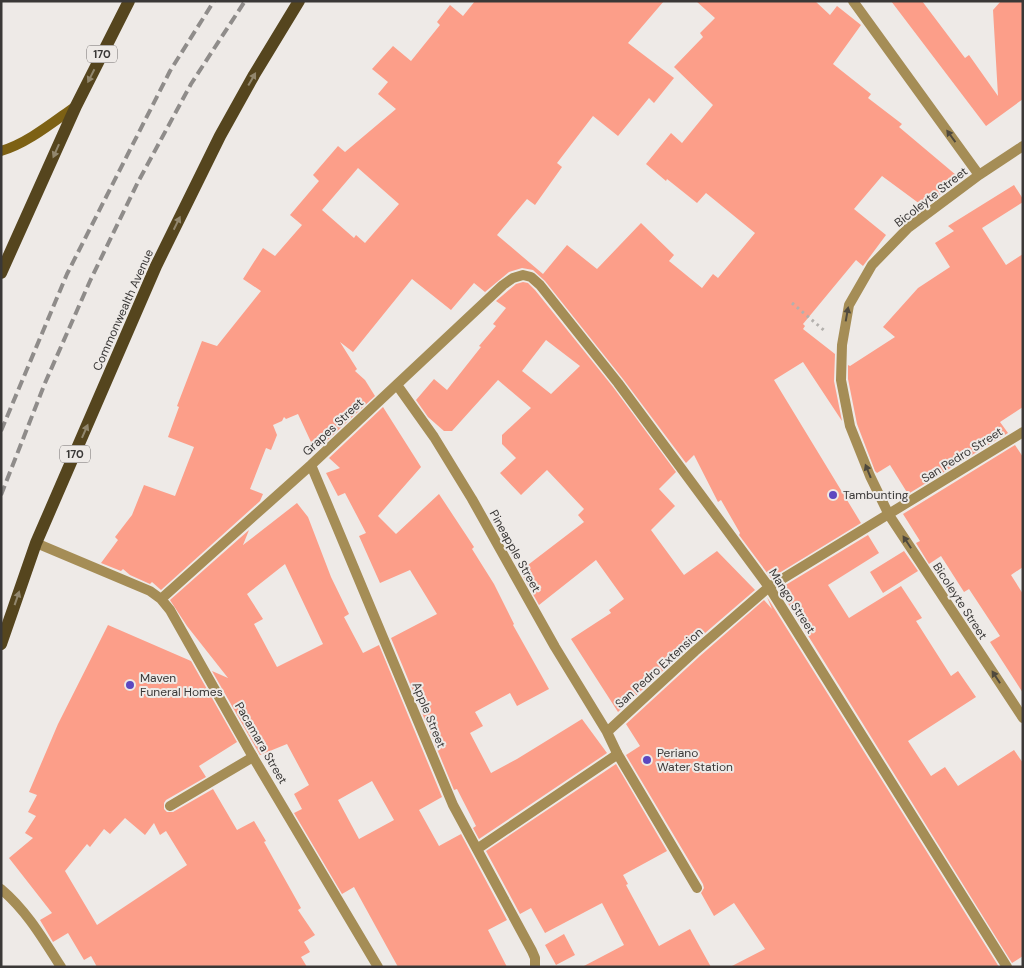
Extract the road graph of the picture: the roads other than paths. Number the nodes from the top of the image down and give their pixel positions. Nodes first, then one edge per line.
1 (129, 1) edge
2 (299, 1) edge
3 (853, 1) edge
4 (76, 106) junction
5 (1023, 146) edge
6 (1, 151) edge
7 (980, 175) junction
8 (1, 273) edge
9 (523, 274) joint
10 (397, 385) junction
11 (1023, 432) edge
12 (311, 465) junction
13 (889, 515) junction
14 (36, 543) junction
15 (769, 587) junction
16 (161, 600) junction
17 (1, 644) edge
18 (1020, 706) edge
19 (1023, 718) edge
20 (607, 732) junction
21 (617, 754) junction
22 (253, 757) junction
23 (170, 806) dead end
24 (476, 849) junction
25 (697, 888) dead end
26 (1, 889) edge
27 (61, 967) edge
28 (378, 967) edge
29 (535, 967) edge
30 (1007, 967) edge

1 -> 4 main road, 170
14 -> 2 main road, Commonwealth Avenue / 170
7 -> 3 street, Bicoleyte Street
4 - 6 main road
4 -> 8 main road, 170
5 - 7 street
13 -> 7 street, Bicoleyte Street
9 - 10 street, Grapes Street
9 - 15 street, Mango Street
10 - 12 street, Grapes Street
10 - 20 street, Pineapple Street
11 - 13 street, San Pedro Street
12 - 16 street, Grapes Street
12 - 24 street, Apple Street
13 - 15 street, San Pedro Extension
18 -> 13 street, Bicoleyte Street
14 - 16 street, Pacamara Street
17 -> 14 main road, Commonwealth Avenue / 170
15 - 20 street, San Pedro Extension
15 - 30 street, Mango Street
16 - 22 street, Pacamara Street
18 - 19 street, Bicoleyte Street
20 - 21 street
21 - 24 street
21 - 25 street
22 - 23 street
22 - 28 street, Pacamara Street
24 - 29 street, Apple Street
26 - 27 street

